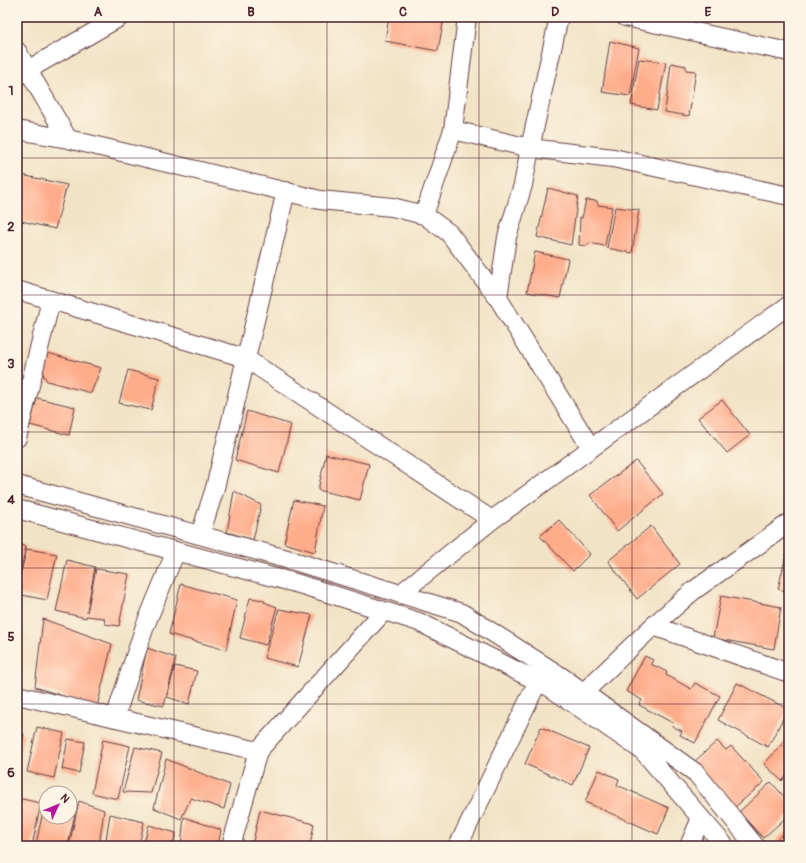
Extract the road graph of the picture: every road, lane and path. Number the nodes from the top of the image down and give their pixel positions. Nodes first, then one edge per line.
1 (120, 17) edge
2 (467, 17) edge
3 (559, 17) edge
4 (625, 17) edge
5 (17, 51) edge
6 (789, 52) edge
7 (22, 73) edge
8 (17, 130) edge
9 (453, 130) junction
10 (68, 139) junction
11 (530, 148) junction
12 (286, 191) junction
13 (789, 196) edge
14 (424, 215) junction
15 (17, 290) edge
16 (498, 298) junction
17 (51, 300) junction
18 (789, 306) edge
19 (245, 358) junction
20 (17, 438) edge
21 (591, 448) junction
22 (17, 485) edge
23 (17, 509) edge
24 (492, 520) junction
25 (789, 524) edge
26 (200, 535) junction
27 (176, 551) junction
28 (400, 594) junction
29 (384, 611) junction
30 (653, 626) junction
31 (789, 673) edge
32 (538, 681) junction
33 (583, 693) junction
34 (17, 695) edge
35 (115, 718) junction
36 (258, 751) junction
37 (701, 818) junction
38 (231, 846) edge
39 (458, 846) edge
40 (690, 846) edge
41 (725, 846) edge
42 (755, 846) edge

1 - 7 street
2 - 9 street
3 - 11 street
4 - 6 street
5 - 7 street
7 - 10 street
8 - 10 street
9 - 11 street
9 - 14 street
10 - 12 street
11 - 13 street
11 - 16 street
12 - 14 street
12 - 19 street
14 - 16 street
15 - 17 street
16 - 21 street
17 - 19 street
17 - 20 street
18 - 21 street
19 - 24 street
19 - 26 street
21 - 24 street
22 - 26 street
23 - 27 street
24 - 28 street
25 - 30 street
26 - 28 street
27 - 29 street
27 - 35 street
28 - 33 street
29 - 32 street
29 - 36 street
30 - 31 street
30 - 33 street
32 - 37 street
32 - 39 street
33 - 42 street
34 - 35 street
35 - 36 street
36 - 38 street
37 - 40 street
37 - 41 street

